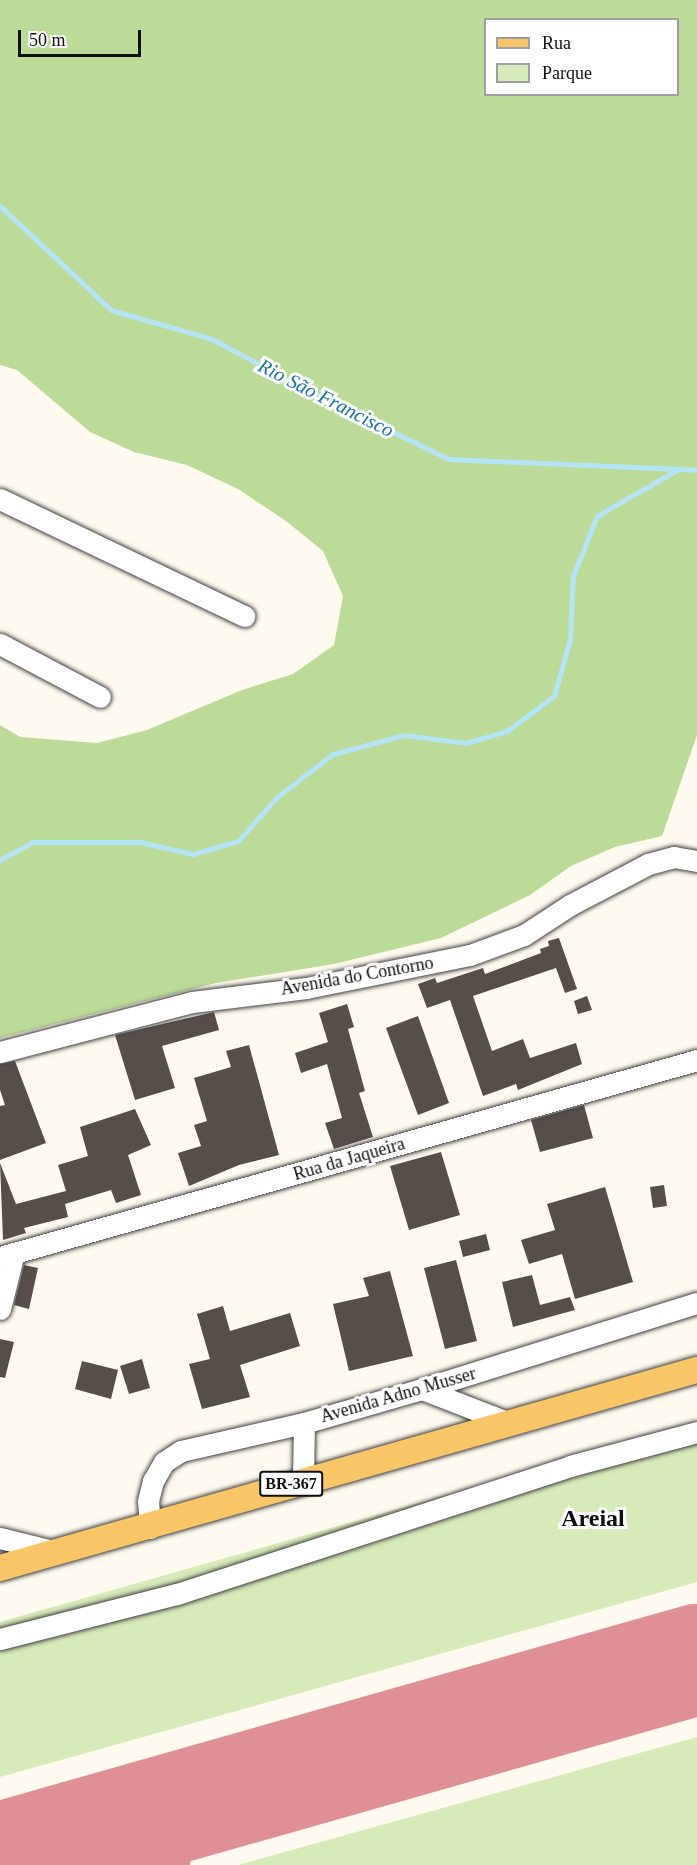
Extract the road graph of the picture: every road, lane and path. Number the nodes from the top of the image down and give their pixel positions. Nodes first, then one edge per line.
1 (0, 499) edge
2 (244, 616) dead end
3 (0, 644) edge
4 (100, 697) dead end
5 (697, 861) edge
6 (0, 1052) edge
7 (697, 1060) edge
8 (7, 1255) edge
9 (697, 1303) edge
10 (0, 1309) edge
11 (697, 1370) edge
12 (422, 1389) junction
13 (507, 1422) junction
14 (304, 1423) junction
15 (697, 1432) edge
16 (303, 1480) junction
17 (150, 1528) junction
18 (0, 1538) edge
19 (58, 1553) junction
20 (0, 1568) edge
21 (0, 1639) edge

1 - 2 street
3 - 4 street
5 - 6 street, Avenida do Contorno
7 - 8 street, Rua da Jaqueira
8 - 10 street
9 - 12 street, Avenida Adno Musser
11 - 13 main road, BR-367
12 - 13 street
12 - 14 street, Avenida Adno Musser
13 - 16 main road, BR-367
14 - 16 street
14 - 17 street, Avenida Adno Musser
15 - 21 street
16 - 17 main road, BR-367
17 - 19 main road, BR-367
18 - 19 street
19 - 20 main road, BR-367

